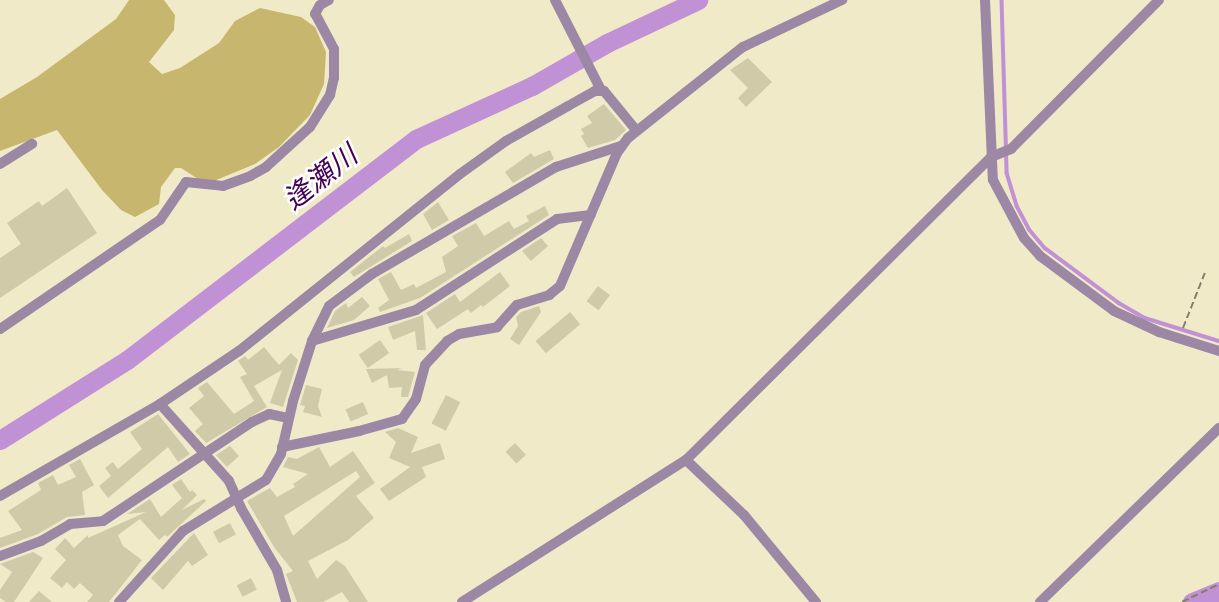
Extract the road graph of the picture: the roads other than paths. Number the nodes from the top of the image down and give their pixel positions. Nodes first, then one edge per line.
1 (329, 0) edge
2 (555, 0) edge
3 (842, 0) edge
4 (985, 0) edge
5 (1159, 0) edge
6 (599, 86) junction
7 (636, 130) junction
8 (32, 144) dead end
9 (621, 146) junction
10 (995, 155) junction
11 (0, 164) edge
12 (591, 215) junction
13 (341, 268) junction
14 (356, 285) junction
15 (0, 328) edge
16 (312, 341) junction
17 (1219, 351) edge
18 (160, 404) junction
19 (288, 418) junction
20 (1219, 428) edge
21 (282, 447) junction
22 (206, 454) junction
23 (686, 460) junction
24 (0, 496) edge
25 (237, 500) junction
26 (0, 556) edge
27 (119, 602) edge
28 (286, 602) edge
29 (462, 602) edge
30 (816, 602) edge
31 (1040, 602) edge

1 - 15 street
2 - 6 street
3 - 7 street
4 - 10 street
5 - 10 street
6 - 7 street
6 - 13 street
7 - 9 street
8 - 11 street
9 - 12 street
9 - 14 street
10 - 17 street
10 - 23 street
12 - 16 street
12 - 21 street
13 - 14 street
13 - 18 street
14 - 16 street
16 - 19 street
18 - 22 street
18 - 24 street
19 - 21 street
19 - 22 street
20 - 31 street
21 - 25 street
22 - 25 street
22 - 26 street
23 - 29 street
23 - 30 street
25 - 27 street
25 - 28 street

